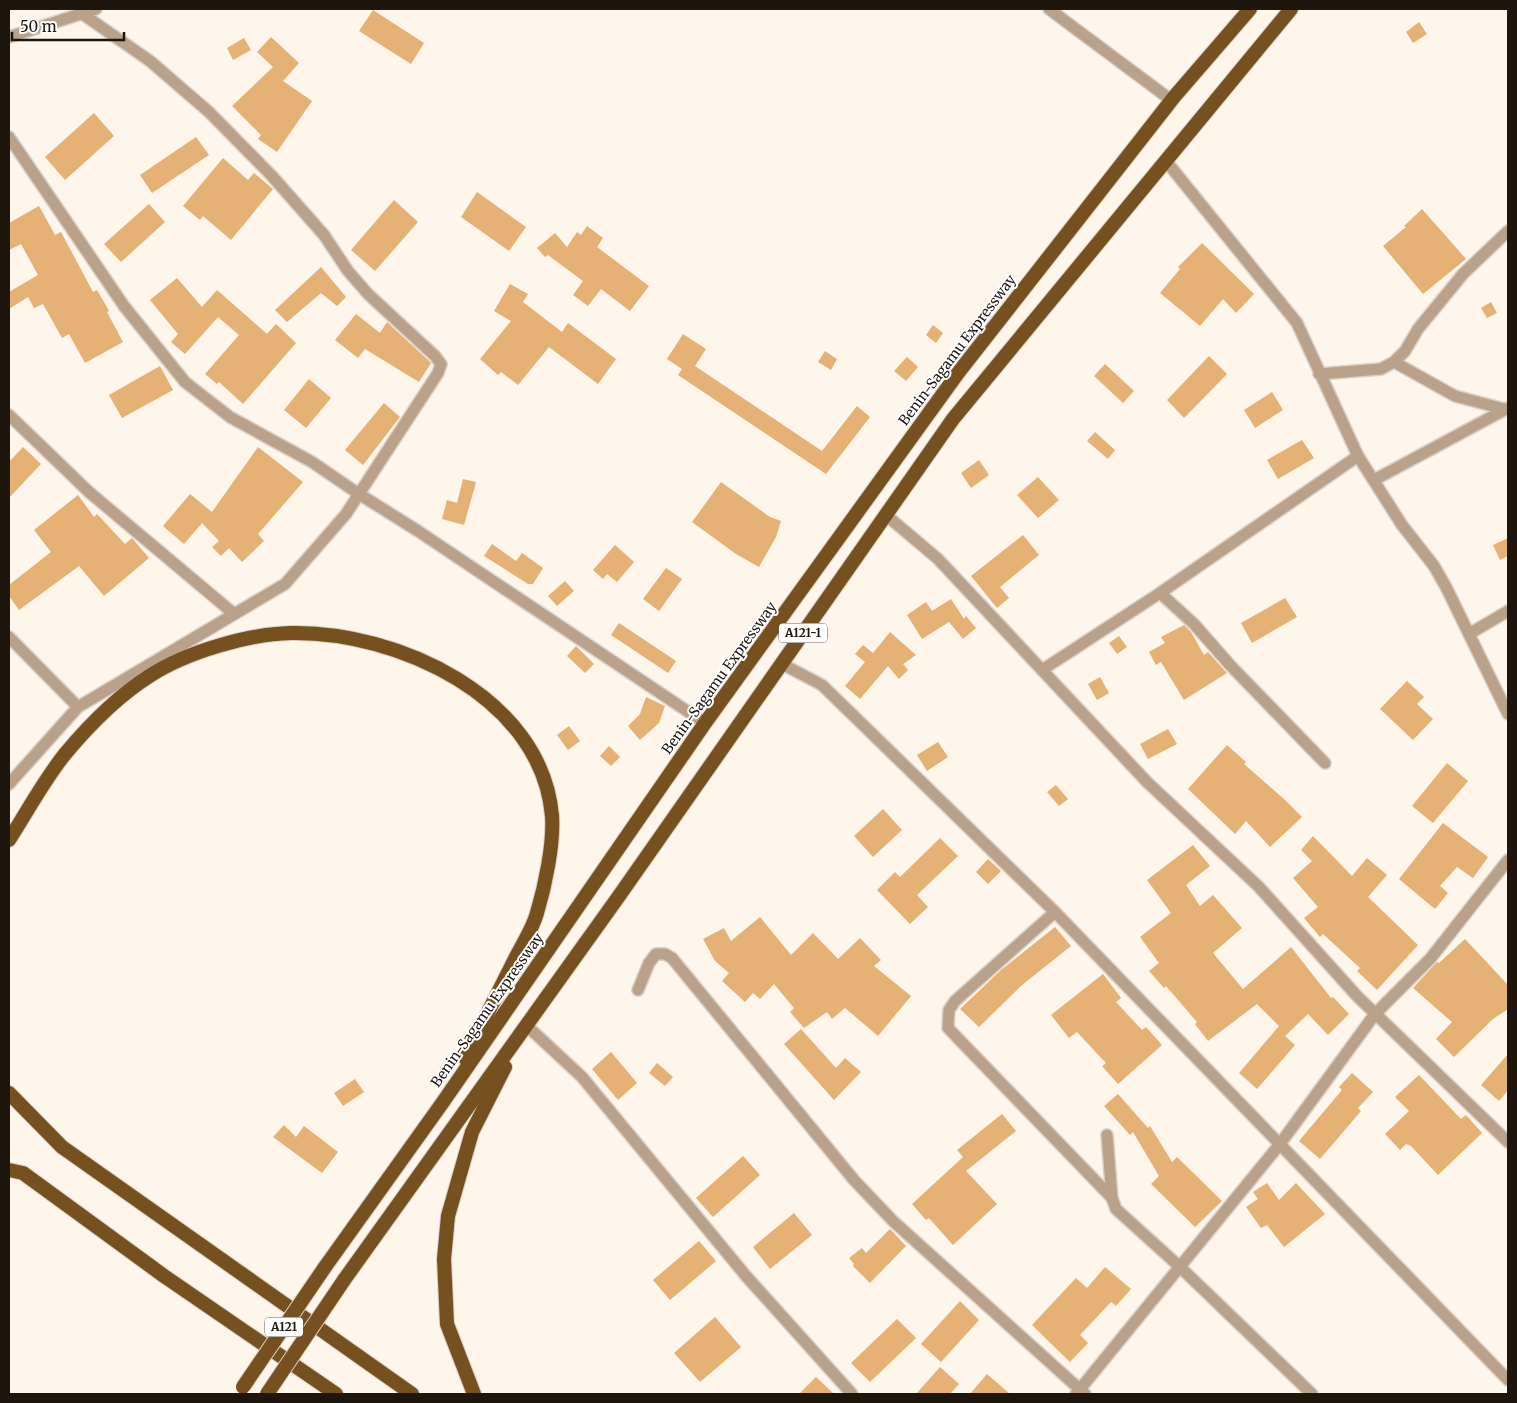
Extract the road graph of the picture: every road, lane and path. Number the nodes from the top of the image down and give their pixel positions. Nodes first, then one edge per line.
1 (96, 9) edge
2 (1250, 9) edge
3 (1291, 9) edge
4 (1055, 10) edge
5 (81, 14) junction
6 (9, 38) edge
7 (1171, 100) junction
8 (9, 137) edge
9 (1166, 161) junction
10 (1508, 231) edge
11 (1394, 362) junction
12 (1319, 374) junction
13 (1506, 408) edge
14 (9, 415) edge
15 (1358, 456) junction
16 (1374, 480) junction
17 (360, 494) junction
18 (886, 515) junction
19 (1160, 593) junction
20 (1508, 611) edge
21 (233, 614) junction
22 (1469, 634) junction
23 (9, 637) edge
24 (782, 664) junction
25 (1042, 670) junction
26 (78, 707) junction
27 (1508, 714) edge
28 (705, 723) junction
29 (1325, 762) dead end
30 (9, 784) edge
31 (9, 840) edge
32 (1508, 860) edge
33 (1055, 912) junction
34 (638, 990) dead end
35 (1375, 1014) junction
36 (526, 1025) junction
37 (9, 1093) edge
38 (443, 1102) junction
39 (1107, 1135) dead end
40 (1508, 1142) edge
41 (1280, 1144) junction
42 (9, 1170) edge
43 (1112, 1198) junction
44 (325, 1267) joint
45 (1180, 1267) junction
46 (344, 1280) joint
47 (1508, 1379) edge
48 (241, 1391) edge
49 (1081, 1393) edge
50 (267, 1394) edge
51 (336, 1394) edge
52 (412, 1394) edge
53 (474, 1394) edge
54 (852, 1394) edge
55 (1312, 1394) edge

1 - 5 street
2 - 7 highway, Benin-Sagamu Expressway / A121-1
3 - 9 highway, A121-1
4 - 7 street
5 - 6 street
5 - 17 street
7 - 28 highway, Benin-Sagamu Expressway / A121-1
8 - 17 street
9 - 12 street
9 - 18 highway, A121-1
10 - 11 street
11 - 12 street
11 - 13 street
12 - 15 street
13 - 16 street
14 - 21 street
15 - 16 street
15 - 19 street
16 - 22 street
17 - 21 street
17 - 28 street
18 - 24 highway, A121-1
18 - 25 street
19 - 25 street
19 - 29 street
20 - 22 street
21 - 26 street
22 - 27 street
23 - 26 street
24 - 33 street
24 - 36 highway, A121-1
25 - 35 street
26 - 30 street
28 - 38 highway, Benin-Sagamu Expressway / A121-1
31 - 38 highway
32 - 35 street
33 - 41 street
33 - 43 street
34 - 49 street
35 - 40 street
35 - 41 street
36 - 46 highway, A121-1
36 - 53 highway
36 - 54 street
37 - 52 highway
38 - 44 highway, Benin-Sagamu Expressway / A121-1
39 - 43 street
41 - 45 street
41 - 47 street
42 - 51 highway
43 - 45 street
44 - 48 highway, Benin-Sagamu Expressway / A121, bridge
45 - 49 street
45 - 55 street
46 - 50 highway, A121, bridge

